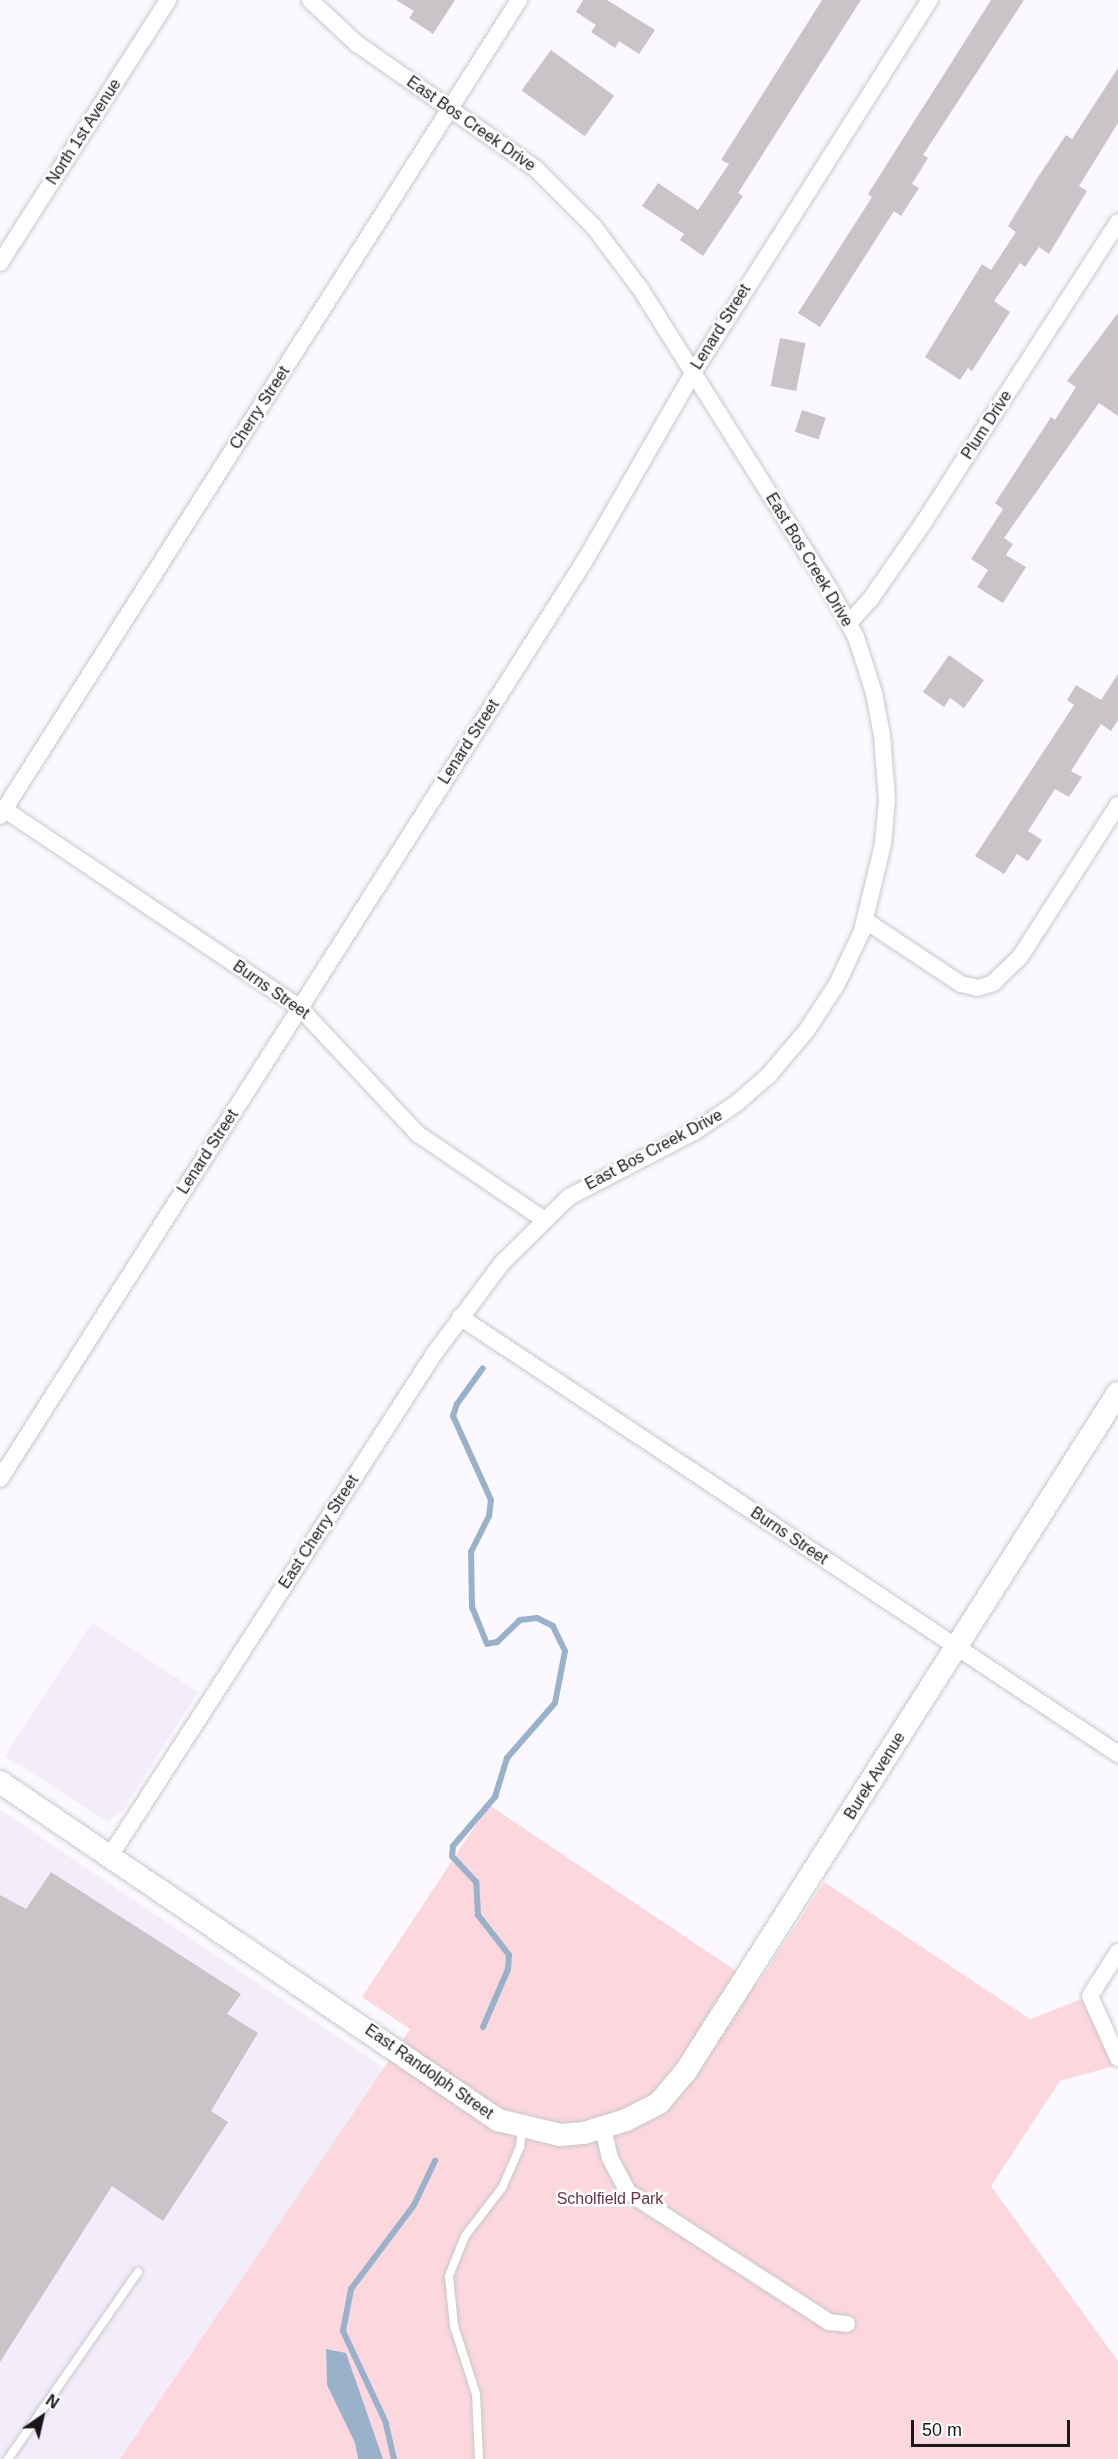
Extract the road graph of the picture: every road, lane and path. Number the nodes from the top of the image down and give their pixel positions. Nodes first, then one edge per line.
1 (168, 0) edge
2 (310, 0) edge
3 (519, 0) edge
4 (930, 0) edge
5 (450, 107) junction
6 (1118, 222) edge
7 (0, 263) edge
8 (693, 372) junction
9 (849, 622) junction
10 (1118, 805) edge
11 (2, 813) edge
12 (866, 921) junction
13 (299, 1007) junction
14 (543, 1219) junction
15 (460, 1317) junction
16 (1118, 1393) edge
17 (0, 1479) edge
18 (956, 1648) junction
19 (1118, 1754) edge
20 (0, 1782) edge
21 (110, 1856) junction
22 (1118, 1952) edge
23 (1118, 2058) edge
24 (522, 2128) junction
25 (603, 2128) junction
26 (138, 2272) dead end
27 (847, 2324) dead end
28 (8, 2459) edge
29 (479, 2459) edge

1 - 7 street, North 1st Avenue
2 - 5 street, East Bos Creek Drive
3 - 5 street, Cherry Street
4 - 8 street, Lenard Street
5 - 8 street, East Bos Creek Drive
5 - 11 street, Cherry Street
6 - 9 street, Plum Drive
8 - 9 street, East Bos Creek Drive
8 - 13 street, Lenard Street
9 - 12 street, East Bos Creek Drive
10 - 12 street
11 - 13 street, Burns Street
12 - 14 street, East Bos Creek Drive
13 - 14 street, Burns Street
13 - 17 street, Lenard Street
14 - 15 street, East Cherry Street
15 - 18 street, Burns Street
15 - 21 street, East Cherry Street
16 - 18 street, Burek Avenue
18 - 19 street, Burns Street
18 - 25 street, Burek Avenue
20 - 21 street, East Randolph Street
21 - 24 street, East Randolph Street
22 - 23 street
24 - 25 street, East Randolph Street
24 - 29 lane
25 - 27 street
26 - 28 lane

